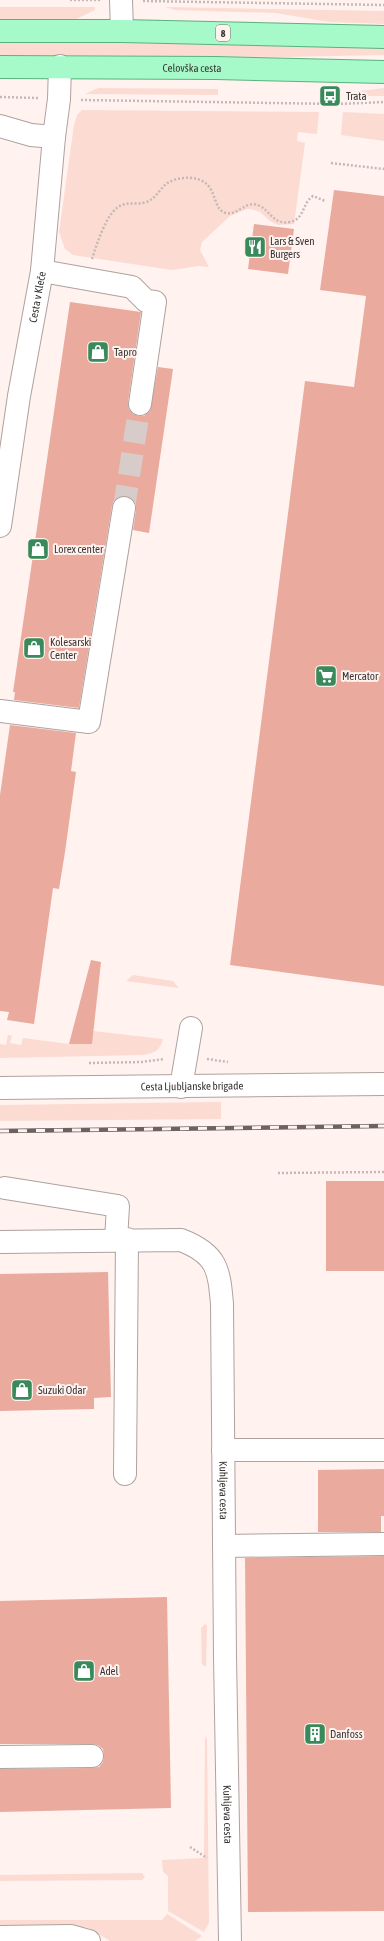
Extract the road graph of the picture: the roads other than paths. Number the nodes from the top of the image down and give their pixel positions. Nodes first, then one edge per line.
1 (121, 0) edge
2 (0, 31) edge
3 (122, 31) junction
4 (384, 36) edge
5 (60, 66) junction
6 (0, 67) edge
7 (384, 72) edge
8 (0, 126) edge
9 (54, 137) junction
10 (42, 271) junction
11 (9, 395) edge
12 (140, 404) tunnel mouth
13 (124, 508) tunnel mouth
14 (0, 526) edge
15 (0, 711) edge
16 (191, 1028) dead end
17 (384, 1084) edge
18 (181, 1087) junction
19 (0, 1088) edge
20 (5, 1188) dead end
21 (122, 1240) junction
22 (0, 1242) edge
23 (223, 1450) junction
24 (384, 1450) edge
25 (125, 1474) dead end
26 (384, 1544) edge
27 (224, 1546) junction
28 (92, 1756) dead end
29 (0, 1757) edge
30 (0, 1937) edge
31 (89, 1941) edge
32 (230, 1941) edge

1 - 3 street
2 - 3 main road, 8
3 - 4 main road, 8
5 - 6 main road, Celovška cesta
5 - 7 main road, Celovška cesta
5 - 9 street, Cesta v Kleče
8 - 9 street
9 - 10 street, Cesta v Kleče
10 - 11 street, Cesta v Kleče
10 - 12 street
11 - 14 street, Cesta v Kleče
13 - 15 street
16 - 18 street
17 - 18 street, Cesta Ljubljanske brigade
18 - 19 street, Cesta Ljubljanske brigade
20 - 21 street
21 - 22 street, Kuhljeva cesta
21 - 23 street, Kuhljeva cesta
21 - 25 street
23 - 24 street
23 - 27 street, Kuhljeva cesta
26 - 27 street
27 - 32 street, Kuhljeva cesta
28 - 29 street
30 - 31 street

